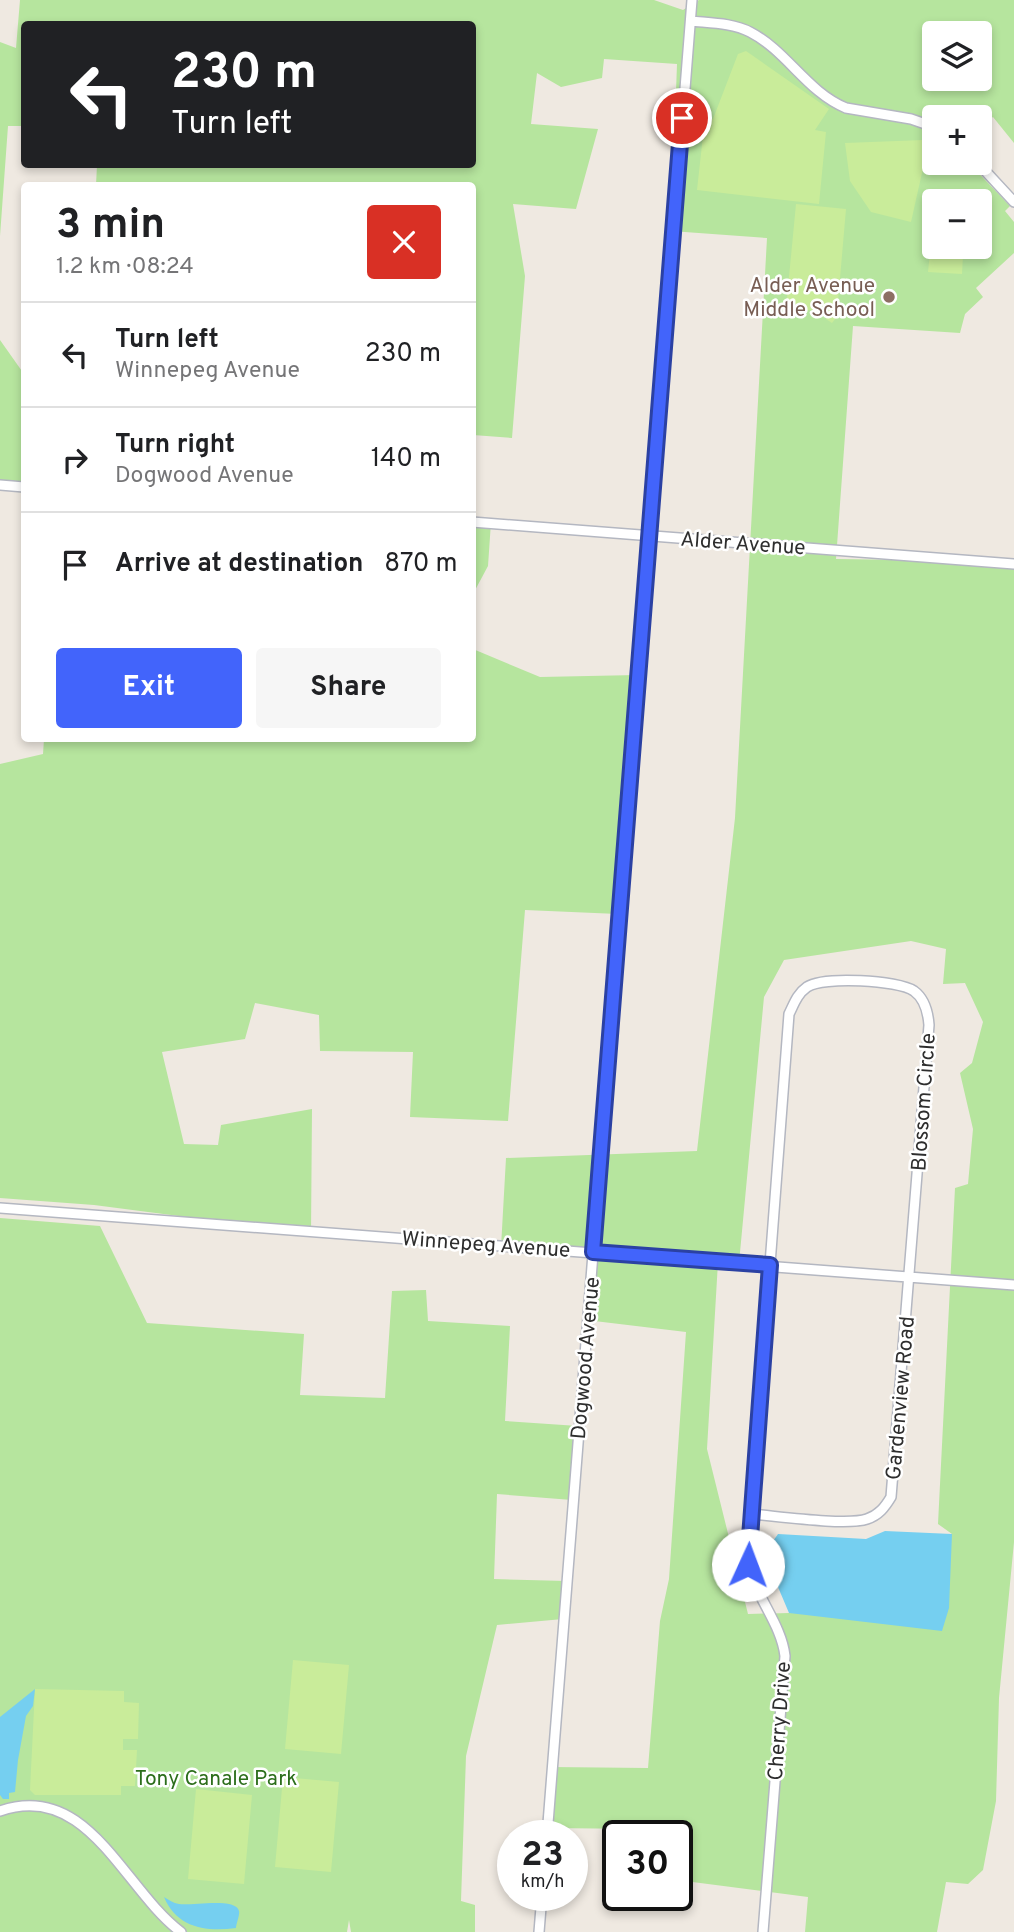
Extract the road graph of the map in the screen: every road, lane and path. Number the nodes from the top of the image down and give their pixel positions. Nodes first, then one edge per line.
1 (692, 0) edge
2 (691, 21) junction
3 (922, 123) edge
4 (989, 175) edge
5 (1014, 202) edge
6 (0, 485) edge
7 (21, 487) edge
8 (476, 522) edge
9 (649, 536) junction
10 (1014, 564) edge
11 (0, 1208) edge
12 (593, 1252) junction
13 (770, 1265) junction
14 (909, 1275) junction
15 (1014, 1285) edge
16 (751, 1514) junction
17 (0, 1811) edge
18 (548, 1820) edge
19 (541, 1911) edge
20 (181, 1932) edge
21 (539, 1932) edge
22 (763, 1932) edge

1 - 2 street, Dogwood Avenue
2 - 3 street
2 - 9 street, Dogwood Avenue
4 - 5 street
6 - 7 street
8 - 9 street, Alder Avenue
9 - 10 street, Alder Avenue
9 - 12 street, Dogwood Avenue
11 - 12 street, Winnepeg Avenue
12 - 13 street, Winnepeg Avenue
12 - 18 street, Dogwood Avenue
13 - 14 street, Winnepeg Avenue
13 - 14 street, Blossom Circle
13 - 16 street, Cherry Drive
14 - 15 street, Winnepeg Avenue
14 - 16 street, Gardenview Road
16 - 22 street, Cherry Drive
17 - 20 street
19 - 21 street

